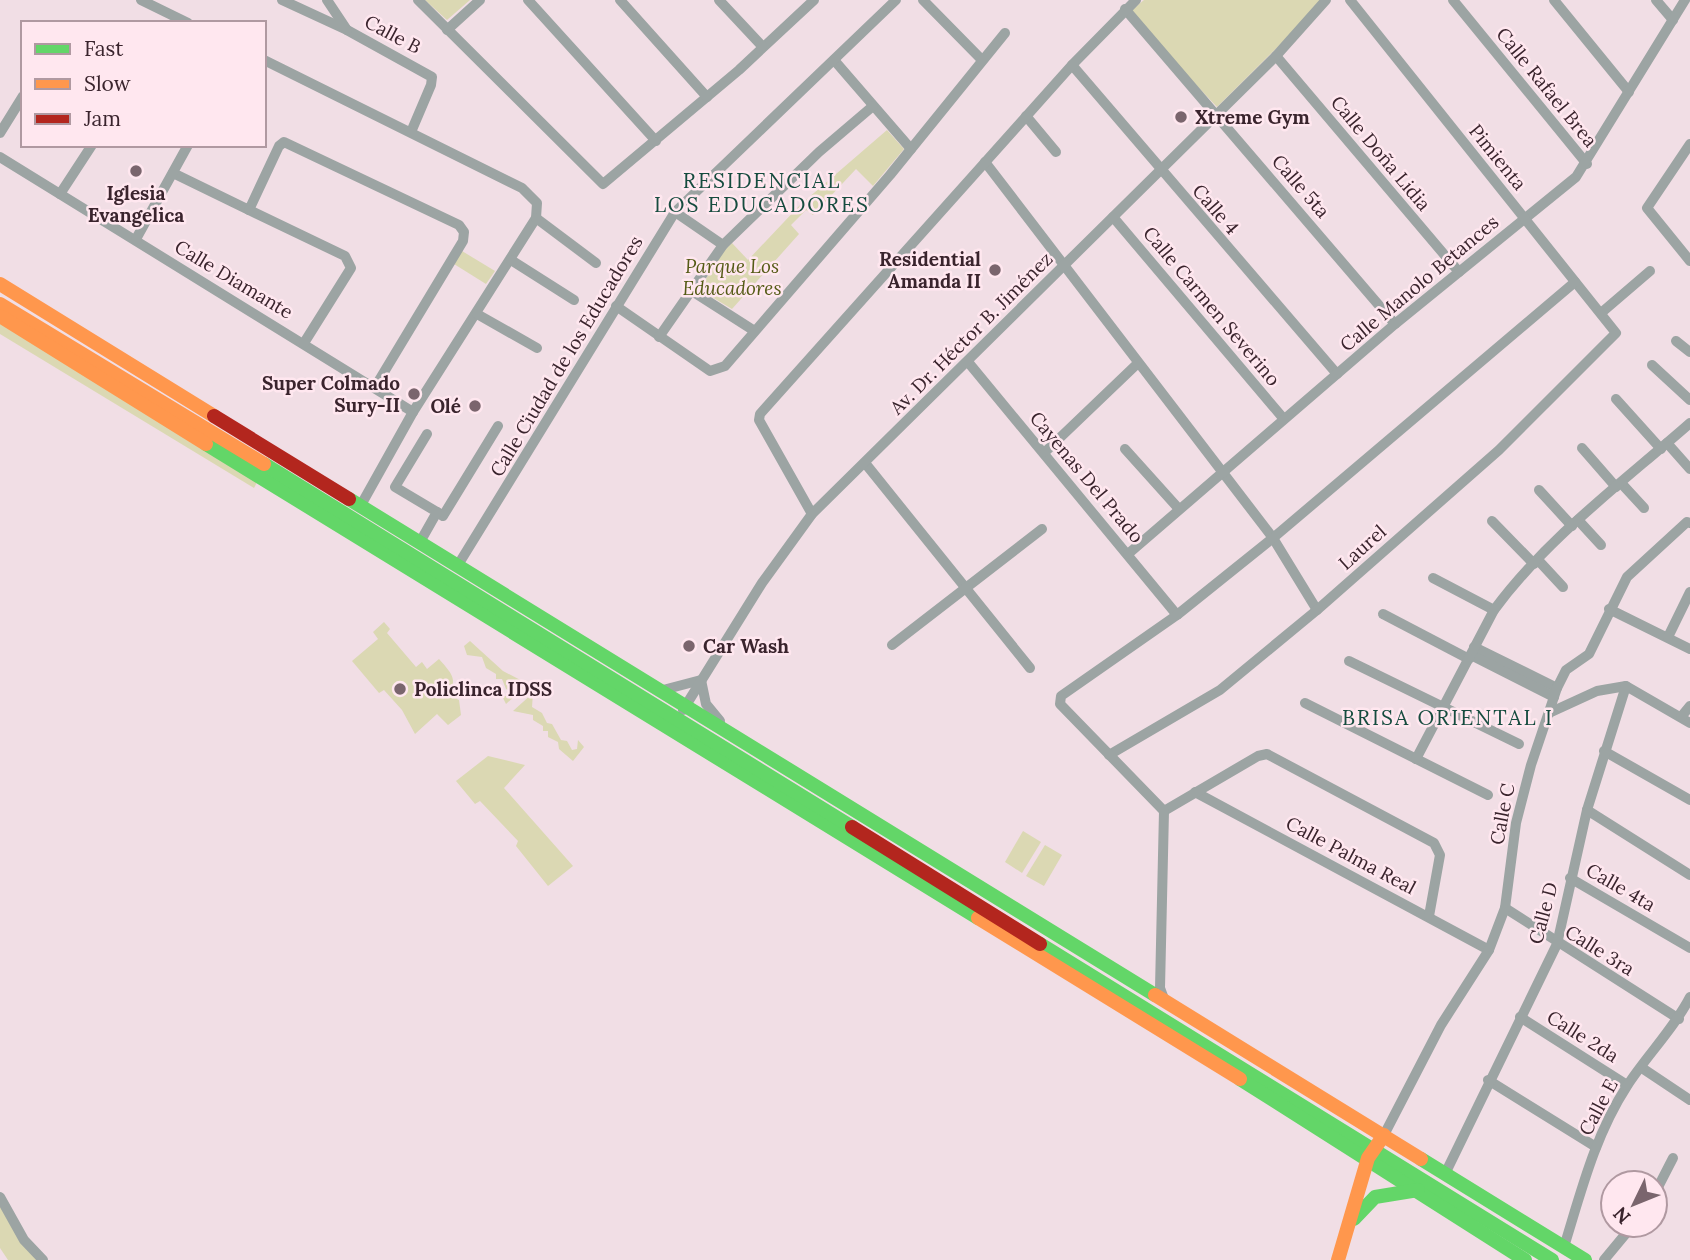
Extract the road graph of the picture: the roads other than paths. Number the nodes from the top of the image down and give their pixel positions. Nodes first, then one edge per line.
1 (141, 0) edge
2 (282, 0) edge
3 (327, 0) edge
4 (418, 0) edge
5 (481, 0) edge
6 (528, 0) edge
7 (620, 0) edge
8 (719, 0) edge
9 (896, 0) edge
10 (923, 0) edge
11 (1136, 0) edge
12 (1326, 0) edge
13 (1350, 0) edge
14 (1453, 0) edge
15 (1554, 0) edge
16 (1656, 0) edge
17 (1685, 0) edge
18 (812, 1) edge
19 (1125, 9) junction
20 (1673, 20) junction
21 (184, 21) edge
22 (347, 30) junction
23 (447, 30) junction
24 (1005, 33) dead end
25 (762, 46) junction
26 (1276, 57) junction
27 (834, 60) junction
28 (982, 60) junction
29 (266, 61) edge
30 (1072, 65) junction
31 (1629, 92) junction
32 (707, 97) junction
33 (21, 99) edge
34 (873, 106) junction
35 (1026, 116) junction
36 (1216, 116) junction
37 (411, 132) junction
38 (0, 133) edge
39 (656, 141) junction
40 (91, 147) edge
41 (187, 147) edge
42 (911, 149) junction
43 (1056, 152) dead end
44 (1688, 153) edge
45 (0, 157) edge
46 (985, 162) junction
47 (1587, 164) junction
48 (1160, 171) junction
49 (173, 173) junction
50 (60, 194) junction
51 (249, 210) junction
52 (676, 212) junction
53 (1114, 217) junction
54 (536, 218) junction
55 (1525, 218) junction
56 (136, 239) junction
57 (723, 245) junction
58 (511, 260) junction
59 (1690, 261) edge
60 (596, 263) dead end
61 (1064, 266) junction
62 (1650, 271) dead end
63 (1459, 272) junction
64 (1575, 282) junction
65 (0, 284) edge
66 (692, 290) junction
67 (574, 300) dead end
68 (0, 304) edge
69 (616, 306) junction
70 (1601, 313) junction
71 (477, 314) junction
72 (0, 316) edge
73 (1395, 324) junction
74 (753, 330) junction
75 (1615, 335) joint
76 (659, 337) junction
77 (1676, 341) dead end
78 (304, 343) junction
79 (537, 348) dead end
80 (1690, 352) edge
81 (968, 362) junction
82 (1137, 363) junction
83 (1652, 365) dead end
84 (1337, 374) junction
85 (375, 387) junction
86 (1616, 399) dead end
87 (1690, 400) edge
88 (413, 412) junction
89 (1283, 418) junction
90 (1690, 423) edge
91 (498, 426) dead end
92 (427, 434) dead end
93 (1664, 446) junction
94 (1125, 449) dead end
95 (1582, 449) dead end
96 (1045, 452) junction
97 (865, 463) junction
98 (1690, 469) edge
99 (1222, 471) junction
100 (1619, 485) junction
101 (1539, 490) dead end
102 (360, 505) junction
103 (1644, 508) dead end
104 (1178, 509) junction
105 (437, 512) junction
106 (812, 514) junction
107 (1492, 521) dead end
108 (1575, 523) junction
109 (1688, 523) edge
110 (1042, 529) dead end
111 (1273, 538) junction
112 (420, 542) junction
113 (1601, 545) dead end
114 (1128, 554) junction
115 (1536, 562) junction
116 (458, 565) junction
117 (1433, 578) dead end
118 (968, 587) junction
119 (1563, 587) dead end
120 (1690, 592) edge
121 (1609, 609) junction
122 (1317, 610) junction
123 (1494, 610) junction
124 (1383, 614) dead end
125 (1177, 615) junction
126 (1668, 638) junction
127 (892, 645) dead end
128 (1690, 649) edge
129 (1471, 654) junction
130 (1349, 661) dead end
131 (1030, 668) dead end
132 (701, 680) junction
133 (1626, 686) junction
134 (662, 690) junction
135 (1555, 692) junction
136 (1305, 703) dead end
137 (686, 705) junction
138 (1690, 706) edge
139 (1444, 707) junction
140 (1549, 713) junction
141 (678, 720) junction
142 (1686, 720) edge
143 (732, 734) junction
144 (1519, 744) dead end
145 (1604, 751) junction
146 (1109, 755) junction
147 (1416, 759) junction
148 (1195, 792) junction
149 (1488, 795) dead end
150 (1690, 800) edge
151 (1587, 810) junction
152 (1164, 811) junction
153 (1690, 875) edge
154 (1570, 878) junction
155 (1505, 908) junction
156 (1429, 916) junction
157 (1557, 944) junction
158 (1690, 948) edge
159 (1489, 950) junction
160 (1690, 997) edge
161 (1165, 1002) junction
162 (1520, 1017) junction
163 (1679, 1019) junction
164 (1642, 1068) junction
165 (1488, 1080) junction
166 (1628, 1085) junction
167 (1690, 1100) edge
168 (1384, 1135) junction
169 (1596, 1147) junction
170 (1372, 1153) junction
171 (1673, 1158) dead end
172 (1668, 1169) edge
173 (1444, 1174) junction
174 (1418, 1190) junction
175 (0, 1197) edge
176 (1350, 1222) junction
177 (1621, 1239) edge
178 (1564, 1248) junction
179 (43, 1260) edge
180 (1338, 1260) edge
181 (1525, 1260) edge
182 (1552, 1260) edge
183 (1585, 1260) edge
184 (1604, 1260) edge

1 - 21 street
2 - 22 street, Calle B
3 - 22 street
4 - 23 street
5 - 23 street
6 - 39 street
7 - 32 street
8 - 25 street
9 - 27 street, Calle Ciudad de los Educadores
10 - 28 street
11 - 19 street
12 - 26 street, Av. Dr. Héctor B. Jiménez
13 - 55 street, Pimienta
14 - 47 street, Calle Rafael Brea
15 - 31 street
16 - 20 street
17 - 20 street, Calle Manolo Betances
18 - 25 street
19 - 30 street
19 - 36 street, Calle 5ta
20 - 31 street, Calle Manolo Betances
22 - 37 street, Calle B
23 - 39 street
24 - 28 street
25 - 32 street
26 - 36 street, Av. Dr. Héctor B. Jiménez
26 - 63 street, Calle Doña Lidia
27 - 34 street
27 - 52 street, Calle Ciudad de los Educadores
28 - 42 street
29 - 37 street
30 - 35 street
30 - 48 street, Calle 4
31 - 47 street, Calle Manolo Betances
32 - 39 street
33 - 38 street
34 - 42 street
34 - 57 street
35 - 43 street
35 - 46 street
36 - 48 street, Av. Dr. Héctor B. Jiménez
36 - 73 street, Calle 5ta
37 - 54 street
40 - 50 street
41 - 49 street
42 - 74 street
44 - 59 street
45 - 50 street, Calle Diamante
46 - 61 street
46 - 106 street
47 - 55 street, Calle Manolo Betances
48 - 53 street, Av. Dr. Héctor B. Jiménez
48 - 84 street, Calle 4
49 - 51 street
49 - 56 street
50 - 56 street, Calle Diamante
51 - 78 street
51 - 85 street
52 - 57 street
52 - 69 street, Calle Ciudad de los Educadores
53 - 61 street, Av. Dr. Héctor B. Jiménez
53 - 89 street, Calle Carmen Severino
54 - 58 street
54 - 60 street
55 - 63 street, Calle Manolo Betances
55 - 64 street, Pimienta
56 - 78 street, Calle Diamante
57 - 66 street
58 - 67 street
58 - 71 street
61 - 81 street, Av. Dr. Héctor B. Jiménez
61 - 82 street
62 - 70 street
63 - 73 street, Calle Manolo Betances
64 - 70 street, Pimienta
64 - 111 street
65 - 102 main road
66 - 74 street
66 - 76 street
68 - 141 main road
69 - 76 street
69 - 116 street, Calle Ciudad de los Educadores
70 - 75 street, Pimienta
71 - 79 street
71 - 88 street
72 - 170 main road
73 - 84 street, Calle Manolo Betances
74 - 76 street
75 - 122 street, Laurel
77 - 80 street
78 - 85 street, Calle Diamante
81 - 96 street, Cayenas Del Prado
81 - 97 street, Av. Dr. Héctor B. Jiménez
82 - 96 street
82 - 99 street
83 - 87 street
84 - 89 street, Calle Manolo Betances
85 - 88 street, Calle Diamante
86 - 93 street
88 - 102 street
89 - 99 street, Calle Manolo Betances
90 - 93 street
91 - 105 street
92 - 105 street
93 - 98 street
93 - 100 street
94 - 104 street
95 - 100 street
96 - 114 street, Cayenas Del Prado
97 - 106 street, Av. Dr. Héctor B. Jiménez
97 - 118 street
99 - 104 street, Calle Manolo Betances
99 - 111 street
100 - 103 street
100 - 108 street
101 - 108 street
102 - 112 main road
104 - 114 street, Calle Manolo Betances
105 - 112 street
106 - 132 street, Av. Dr. Héctor B. Jiménez
107 - 115 street
108 - 113 street
108 - 115 street
109 - 121 street, Calle C
110 - 118 street
111 - 122 street
111 - 125 street
112 - 116 main road
114 - 125 street, Cayenas Del Prado
115 - 119 street
115 - 123 street
116 - 134 main road
117 - 123 street
118 - 127 street
118 - 131 street
120 - 126 street
121 - 126 street
121 - 135 street, Calle C
122 - 146 street, Laurel
123 - 129 street
124 - 129 street
125 - 146 street
126 - 128 street
129 - 135 street
129 - 139 street
130 - 139 street
132 - 134 street
132 - 137 street, Av. Dr. Héctor B. Jiménez
132 - 143 street
133 - 140 street
133 - 142 street
133 - 145 street, Calle D
134 - 137 main road
135 - 140 street, Calle C
136 - 147 street
137 - 141 street, Av. Dr. Héctor B. Jiménez
137 - 143 main road
138 - 142 street
139 - 144 street
139 - 147 street
140 - 155 street, Calle C
141 - 170 main road
143 - 161 main road
145 - 150 street
145 - 151 street, Calle D
146 - 152 street
147 - 149 street
148 - 152 street
148 - 156 street, Calle Palma Real
148 - 156 street
151 - 153 street
151 - 154 street, Calle D
152 - 161 street
154 - 157 street, Calle D
154 - 158 street, Calle 4ta
155 - 157 street, Calle 3ra
155 - 159 street, Calle C
156 - 159 street, Calle Palma Real
157 - 162 street, Calle D
157 - 163 street, Calle 3ra
159 - 168 street, Calle C
160 - 163 street, Calle E
161 - 168 main road
162 - 165 street, Calle D
162 - 166 street, Calle 2da
163 - 164 street, Calle E
164 - 166 street, Calle E
164 - 167 street
165 - 169 street
165 - 173 street, Calle D
166 - 169 street, Calle E
168 - 170 main road
168 - 173 main road
169 - 178 street, Calle E
170 - 174 main road
170 - 176 main road
170 - 182 main road
171 - 172 street
173 - 178 main road
174 - 176 main road
174 - 181 main road
175 - 179 street
176 - 180 main road
177 - 184 street
178 - 183 main road

